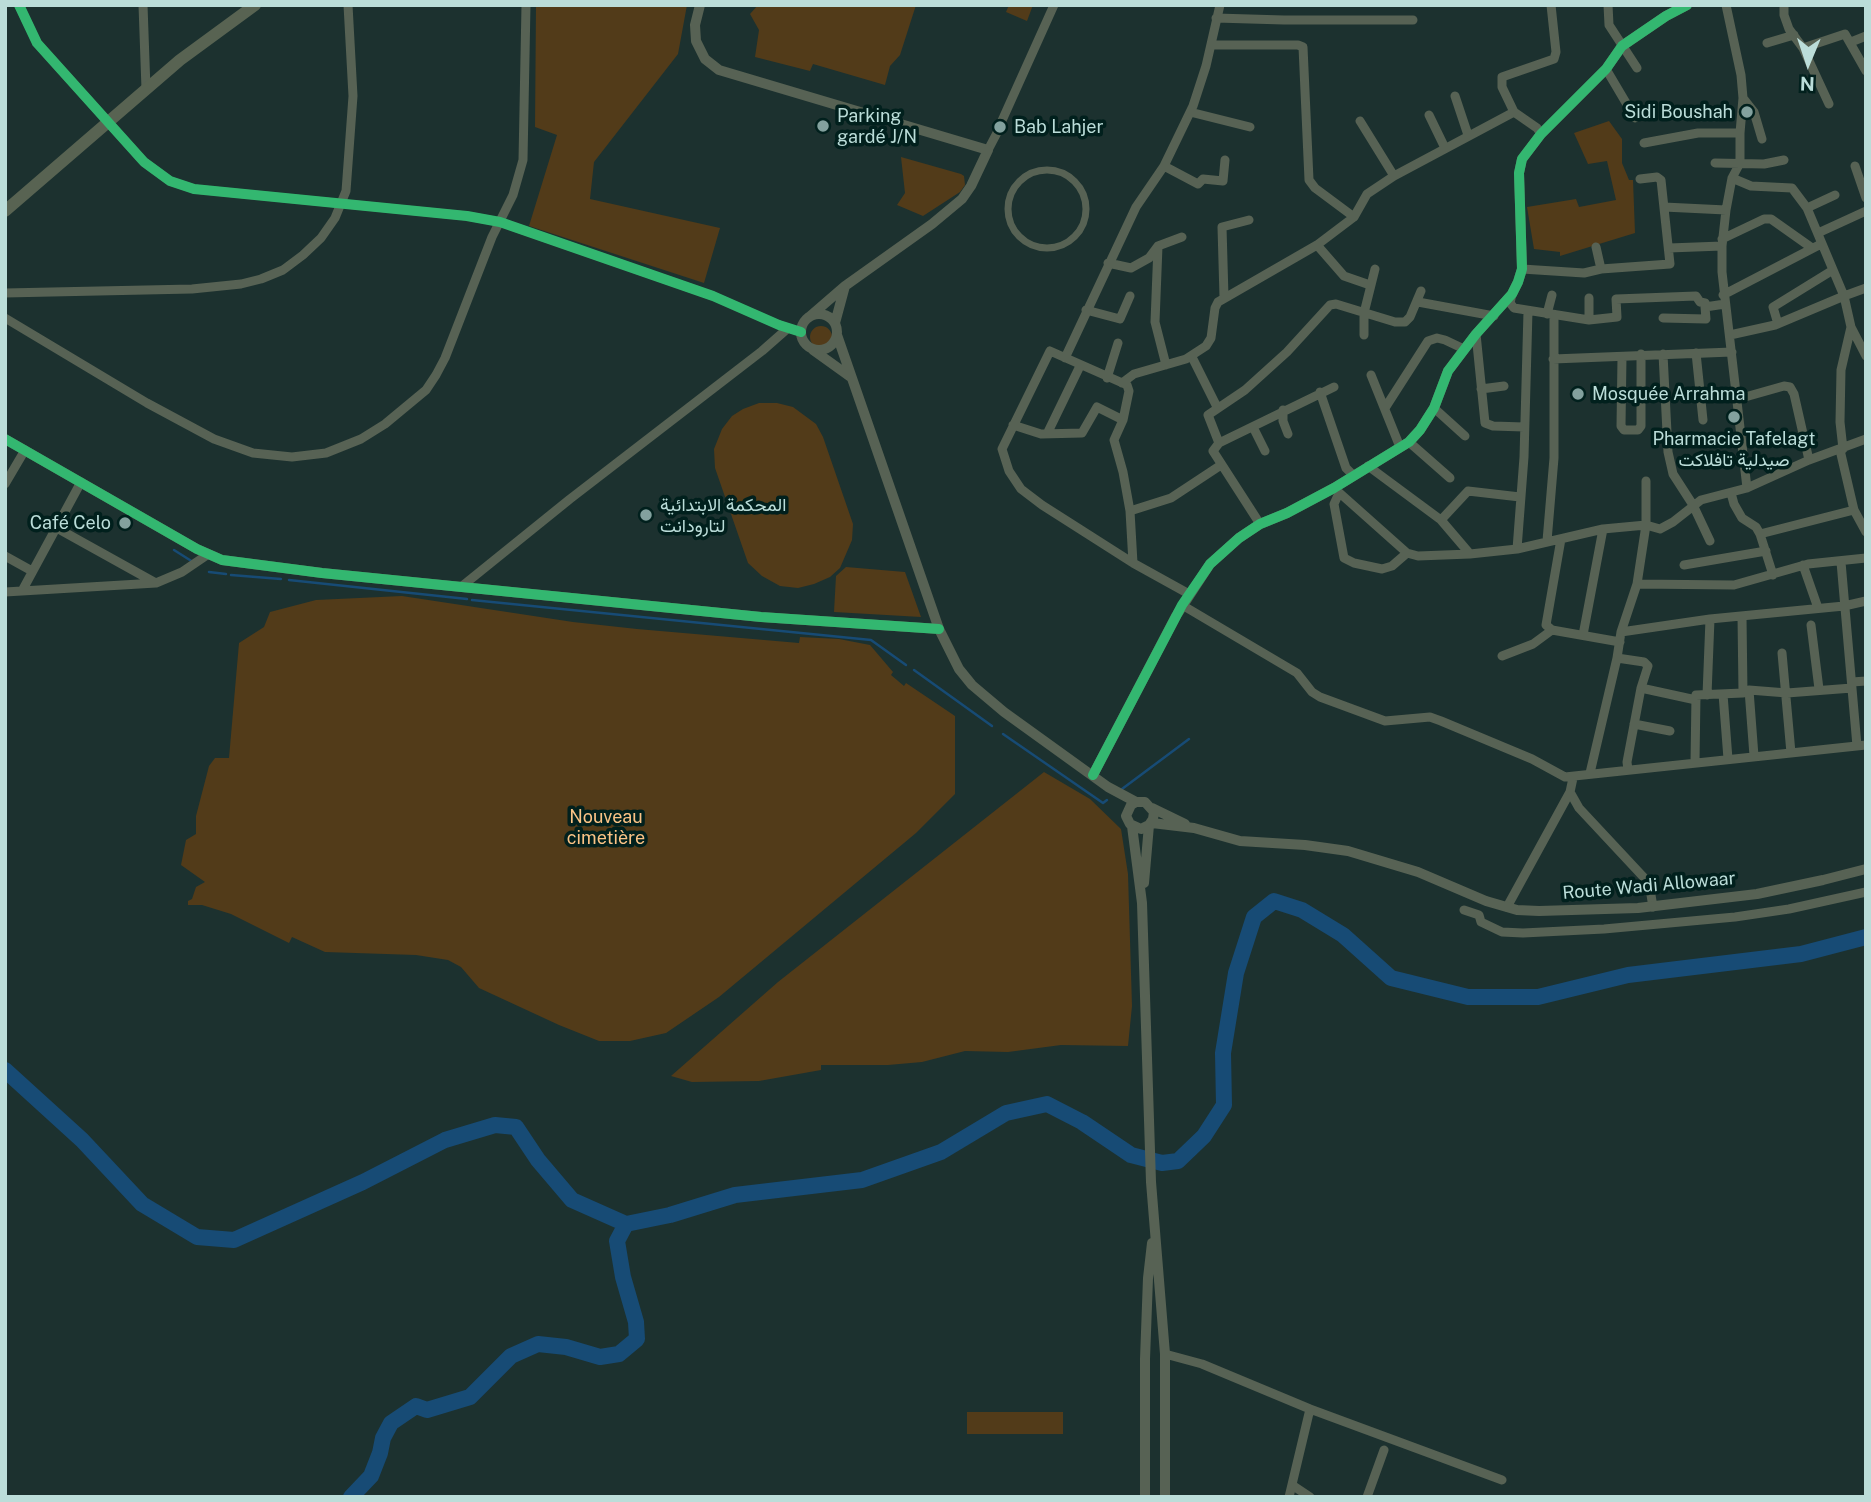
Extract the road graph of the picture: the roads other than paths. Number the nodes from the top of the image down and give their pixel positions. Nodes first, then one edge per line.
1 (19, 5) edge
2 (143, 5) edge
3 (255, 5) edge
4 (348, 5) edge
5 (526, 5) edge
6 (700, 5) edge
7 (1055, 5) edge
8 (1220, 5) edge
9 (1551, 5) edge
10 (1608, 5) edge
11 (1687, 5) edge
12 (1726, 5) edge
13 (1784, 5) edge
14 (1216, 18) junction
15 (1413, 20) dead end
16 (1794, 35) junction
17 (1866, 36) edge
18 (1851, 42) junction
19 (1768, 43) dead end
20 (1211, 45) junction
21 (1622, 46) junction
22 (1803, 48) junction
23 (1637, 68) dead end
24 (1606, 69) junction
25 (1866, 71) edge
26 (146, 89) junction
27 (1455, 96) dead end
28 (1743, 98) junction
29 (1829, 104) dead end
30 (1190, 112) junction
31 (1514, 112) junction
32 (1429, 115) dead end
33 (1634, 118) dead end
34 (108, 120) junction
35 (1360, 121) dead end
36 (1250, 127) dead end
37 (1740, 133) junction
38 (1541, 134) junction
39 (1468, 135) junction
40 (1762, 139) dead end
41 (1644, 143) dead end
42 (1445, 148) junction
43 (988, 150) junction
44 (1225, 160) dead end
45 (1784, 160) dead end
46 (1716, 163) dead end
47 (1740, 163) junction
48 (1164, 166) junction
49 (1855, 166) dead end
50 (1394, 176) junction
51 (1732, 178) junction
52 (1640, 179) dead end
53 (1835, 195) dead end
54 (1866, 198) edge
55 (343, 204) junction
56 (1664, 207) junction
57 (1807, 208) junction
58 (1726, 210) junction
59 (5, 211) edge
60 (1866, 211) edge
61 (1354, 217) junction
62 (1249, 220) dead end
63 (500, 222) junction
64 (1080, 232) joint
65 (1818, 233) junction
66 (1182, 237) dead end
67 (1722, 242) junction
68 (1821, 244) junction
69 (1317, 245) junction
70 (1158, 246) junction
71 (1597, 247) dead end
72 (1669, 248) junction
73 (1812, 248) junction
74 (1108, 263) junction
75 (1375, 268) dead end
76 (1522, 269) junction
77 (1601, 269) junction
78 (1833, 270) junction
79 (1370, 285) junction
80 (845, 286) junction
81 (1866, 288) edge
82 (1421, 292) dead end
83 (5, 293) edge
84 (1512, 294) junction
85 (1552, 295) dead end
86 (1130, 296) dead end
87 (1844, 296) junction
88 (1224, 297) junction
89 (1589, 298) dead end
90 (1724, 300) junction
91 (1418, 302) junction
92 (1705, 307) junction
93 (1086, 310) junction
94 (1528, 311) junction
95 (1364, 313) junction
96 (1550, 314) junction
97 (1494, 316) junction
98 (5, 318) edge
99 (808, 318) junction
100 (1663, 318) dead end
101 (1589, 320) junction
102 (835, 323) junction
103 (1778, 324) junction
104 (1851, 327) junction
105 (787, 328) junction
106 (801, 332) junction
107 (1476, 334) junction
108 (837, 335) junction
109 (1364, 335) dead end
110 (1730, 335) junction
111 (1118, 343) dead end
112 (810, 348) junction
113 (1464, 349) junction
114 (1732, 352) junction
115 (1696, 353) junction
116 (1641, 354) junction
117 (1663, 354) junction
118 (1866, 356) edge
119 (1192, 357) junction
120 (1622, 357) junction
121 (1065, 358) junction
122 (1553, 359) junction
123 (1166, 365) junction
124 (1080, 366) junction
125 (1371, 375) dead end
126 (1107, 378) junction
127 (852, 379) junction
128 (1122, 383) junction
129 (1504, 386) dead end
130 (1334, 387) dead end
131 (1481, 390) junction
132 (1320, 392) junction
133 (1738, 399) junction
134 (1217, 407) junction
135 (1385, 408) junction
136 (1434, 408) junction
137 (1283, 410) junction
138 (1123, 420) junction
139 (1703, 420) dead end
140 (1013, 425) junction
141 (1253, 427) junction
142 (1524, 427) junction
143 (1288, 434) dead end
144 (1047, 435) junction
145 (1465, 436) dead end
146 (5, 439) edge
147 (1866, 439) edge
148 (1219, 443) junction
149 (1404, 445) junction
150 (25, 450) junction
151 (1841, 450) junction
152 (1265, 451) dead end
153 (1809, 460) junction
154 (1221, 465) junction
155 (1368, 466) junction
156 (1353, 475) junction
157 (1450, 478) dead end
158 (1646, 481) dead end
159 (81, 482) junction
160 (5, 484) edge
161 (1747, 488) junction
162 (1337, 491) junction
163 (1731, 493) junction
164 (1520, 497) junction
165 (1693, 505) junction
166 (1854, 510) junction
167 (1130, 512) junction
168 (1441, 520) junction
169 (1259, 524) junction
170 (1646, 525) junction
171 (55, 527) junction
172 (1603, 529) junction
173 (1866, 532) edge
174 (1760, 534) junction
175 (1561, 539) junction
176 (1547, 541) junction
177 (1710, 541) dead end
178 (1517, 549) junction
179 (1766, 551) junction
180 (1408, 553) junction
181 (1470, 554) junction
182 (208, 555) junction
183 (5, 556) edge
184 (1866, 558) edge
185 (1841, 562) junction
186 (1133, 563) junction
187 (1684, 565) dead end
188 (1803, 565) junction
189 (32, 571) junction
190 (1773, 575) junction
191 (156, 583) junction
192 (1637, 584) junction
193 (461, 587) junction
194 (22, 591) junction
195 (5, 593) edge
196 (1189, 594) junction
197 (1866, 601) edge
198 (1844, 606) junction
199 (1818, 608) junction
200 (1179, 611) junction
201 (1742, 616) junction
202 (1710, 619) junction
203 (1811, 625) dead end
204 (939, 629) junction
205 (1552, 630) junction
206 (1583, 635) junction
207 (1620, 637) junction
208 (1782, 653) dead end
209 (1502, 656) dead end
210 (1617, 658) junction
211 (1866, 681) edge
212 (1852, 685) junction
213 (1641, 688) junction
214 (1819, 690) junction
215 (1746, 692) junction
216 (1787, 693) junction
217 (1723, 694) junction
218 (1707, 695) junction
219 (1696, 700) junction
220 (1634, 724) junction
221 (1670, 731) dead end
222 (1861, 746) edge
223 (1791, 753) junction
224 (1754, 756) junction
225 (1728, 759) junction
226 (1695, 762) junction
227 (1628, 770) junction
228 (1590, 774) junction
229 (1093, 775) junction
230 (1573, 778) junction
231 (1108, 787) junction
232 (1570, 792) junction
233 (1136, 802) junction
234 (1152, 808) junction
235 (1126, 812) junction
236 (1151, 824) junction
237 (1132, 826) junction
238 (1194, 828) junction
239 (1866, 869) edge
240 (1866, 892) edge
241 (1142, 903) junction
242 (1507, 907) junction
243 (1653, 907) junction
244 (1464, 910) dead end
245 (1153, 1226) junction
246 (1165, 1354) junction
247 (1310, 1409) junction
248 (1384, 1450) dead end
249 (1502, 1480) dead end
250 (1292, 1485) junction
251 (1145, 1497) edge
252 (1165, 1497) edge
253 (1289, 1497) edge
254 (1311, 1497) edge
255 (1367, 1497) edge

1 - 34 street
2 - 26 street
3 - 26 main road
4 - 55 street
5 - 63 street
6 - 43 street
7 - 43 street
8 - 14 street
9 - 31 street
10 - 21 street
11 - 21 street
12 - 28 street
13 - 16 street
14 - 15 street
14 - 20 street
16 - 19 street
16 - 22 street
17 - 18 street
18 - 22 street
18 - 25 street
20 - 30 street
20 - 61 street
21 - 23 street
21 - 24 street
22 - 29 street
24 - 33 street
24 - 38 street
26 - 34 main road
27 - 39 street
28 - 37 street
28 - 40 street
30 - 36 street
30 - 48 street
31 - 38 street
31 - 39 street
32 - 42 street
34 - 55 street
34 - 59 main road
35 - 50 street
37 - 41 street
37 - 47 street
38 - 76 street
39 - 42 street
42 - 50 street
43 - 80 street
44 - 48 street
45 - 47 street
46 - 47 street
47 - 51 street
48 - 74 street
49 - 54 street
50 - 61 street
51 - 57 street
51 - 58 street
52 - 56 street
53 - 57 street
55 - 63 street
55 - 83 street
56 - 58 street
56 - 72 street
57 - 65 street
58 - 67 street
60 - 65 street
61 - 69 street
62 - 88 street
63 - 98 street
63 - 105 street
64 - 64 street
65 - 68 street
66 - 70 street
67 - 72 street
67 - 73 street
67 - 90 street
68 - 73 street
68 - 78 street
69 - 79 street
69 - 88 street
70 - 74 street
70 - 123 street
71 - 77 street
72 - 77 street
73 - 90 street
74 - 93 street
75 - 79 street
76 - 77 street
76 - 84 street
78 - 87 street
78 - 103 street
79 - 95 street
80 - 99 street
80 - 102 street
81 - 87 street
82 - 91 street
84 - 94 street
84 - 97 street
85 - 96 street
86 - 93 street
87 - 103 street
87 - 104 street
88 - 119 street
89 - 101 street
90 - 92 street
90 - 110 street
91 - 95 street
91 - 97 street
92 - 100 street
92 - 101 street
93 - 121 street
94 - 96 street
94 - 142 street
95 - 109 street
95 - 134 street
96 - 101 street
96 - 122 street
97 - 107 street
99 - 102 street
99 - 106 street
102 - 108 street
103 - 110 street
104 - 118 street
104 - 151 street
105 - 106 street
105 - 193 street
106 - 112 street
107 - 113 street
107 - 131 street
108 - 112 street
108 - 127 street
110 - 114 street
111 - 126 street
112 - 127 street
113 - 135 street
113 - 136 street
114 - 115 street
114 - 133 street
115 - 117 street
115 - 139 street
116 - 117 street
116 - 120 street
116 - 120 street
117 - 165 street
119 - 123 street
119 - 134 street
120 - 122 street
121 - 124 street
121 - 140 street
122 - 176 street
123 - 128 street
124 - 126 street
124 - 144 street
125 - 135 street
126 - 128 street
127 - 204 street
128 - 138 street
129 - 131 street
130 - 132 street
131 - 142 street
132 - 137 street
132 - 156 street
133 - 153 street
133 - 161 street
134 - 148 street
135 - 149 street
136 - 145 street
136 - 149 street
137 - 141 street
137 - 143 street
138 - 144 street
138 - 167 street
140 - 144 street
140 - 186 street
141 - 148 street
141 - 152 street
142 - 164 street
146 - 150 street
147 - 151 street
148 - 154 street
149 - 155 street
149 - 157 street
150 - 159 street
150 - 160 street
151 - 153 street
151 - 166 street
153 - 161 street
154 - 167 street
154 - 169 street
155 - 156 street
155 - 168 street
156 - 162 street
158 - 170 street
159 - 171 street
159 - 182 street
161 - 163 street
162 - 169 street
162 - 180 street
162 - 180 street
163 - 165 street
163 - 174 street
164 - 168 street
164 - 178 street
165 - 170 street
165 - 177 street
166 - 173 street
166 - 174 street
167 - 186 street
168 - 181 street
169 - 196 street
170 - 172 street
170 - 192 street
171 - 189 street
171 - 191 street
172 - 175 street
172 - 206 street
174 - 179 street
175 - 176 street
175 - 205 street
176 - 178 street
178 - 181 street
179 - 187 street
179 - 190 street
180 - 181 street
182 - 191 street
182 - 193 street
183 - 189 street
184 - 185 street
185 - 188 street
185 - 198 street
186 - 196 street
188 - 190 street
188 - 199 street
189 - 194 street
190 - 192 street
191 - 194 street
192 - 207 street
193 - 204 street
194 - 195 street
196 - 200 street
197 - 198 street
198 - 199 street
198 - 212 street
199 - 201 street
200 - 229 street
200 - 230 street
201 - 202 street
201 - 215 street
202 - 207 street
202 - 218 street
203 - 214 street
204 - 229 street
205 - 206 street
205 - 209 street
206 - 207 street
207 - 210 street
208 - 216 street
210 - 213 street
210 - 228 street
211 - 212 street
212 - 214 street
212 - 222 street
213 - 219 street
213 - 220 street
214 - 216 street
215 - 216 street
215 - 217 street
215 - 224 street
216 - 223 street
217 - 218 street
217 - 225 street
218 - 219 street
219 - 226 street
220 - 221 street
220 - 227 street
222 - 223 street
223 - 224 street
224 - 225 street
225 - 226 street
226 - 227 street
227 - 228 street
228 - 230 street
229 - 231 street
230 - 232 street
231 - 233 street
231 - 235 street
232 - 242 street
232 - 243 street
233 - 234 street
233 - 235 street
234 - 236 street
234 - 238 street, Route Wadi Allowaar
235 - 237 street
236 - 237 street
236 - 238 street, Route Wadi Allowaar
236 - 241 street
237 - 241 street
238 - 242 street, Route Wadi Allowaar
239 - 243 street, Route Wadi Allowaar
240 - 244 street
241 - 245 street
242 - 243 street, Route Wadi Allowaar
245 - 246 street
245 - 251 street
246 - 247 street
246 - 252 street
247 - 249 street
247 - 250 street
248 - 255 street
250 - 253 street
250 - 254 street

